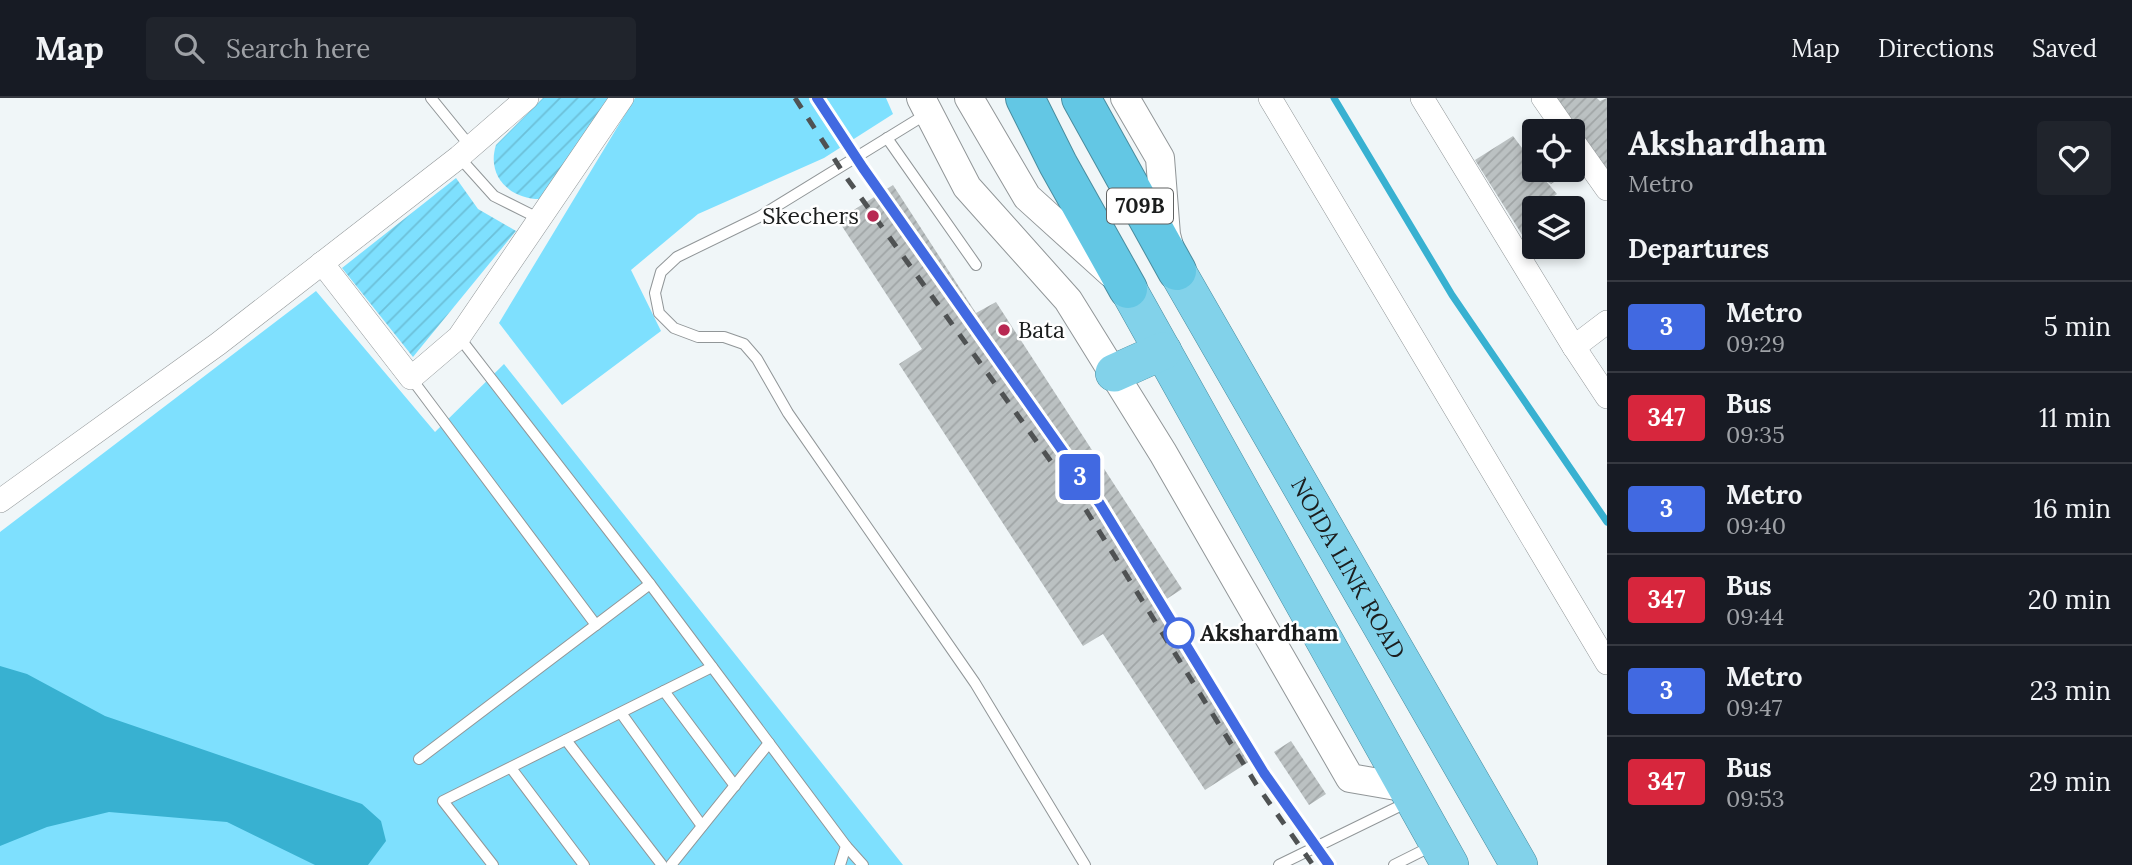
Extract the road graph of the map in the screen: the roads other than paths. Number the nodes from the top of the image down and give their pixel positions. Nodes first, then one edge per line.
1 (431, 98) edge
2 (527, 98) edge
3 (622, 98) edge
4 (969, 98) edge
5 (1024, 98) edge
6 (1081, 98) edge
7 (1125, 98) edge
8 (1270, 98) edge
9 (1422, 98) edge
10 (1543, 98) edge
11 (925, 105) edge
12 (1558, 119) edge
13 (887, 138) junction
14 (464, 152) junction
15 (1585, 158) edge
16 (1607, 188) edge
17 (540, 219) junction
18 (322, 263) junction
19 (976, 265) dead end
20 (1177, 271) junction
21 (1128, 289) junction
22 (1607, 322) edge
23 (459, 337) junction
24 (1574, 346) junction
25 (1163, 351) junction
26 (1114, 373) junction
27 (411, 378) junction
28 (1607, 397) edge
29 (0, 501) edge
30 (650, 584) junction
31 (596, 625) junction
32 (1607, 663) edge
33 (712, 667) junction
34 (664, 691) junction
35 (621, 713) junction
36 (566, 740) junction
37 (769, 743) junction
38 (419, 759) dead end
39 (511, 768) junction
40 (735, 786) junction
41 (1411, 794) junction
42 (702, 826) junction
43 (846, 846) junction
44 (1444, 854) edge
45 (493, 865) edge
46 (584, 865) edge
47 (662, 865) edge
48 (671, 865) edge
49 (841, 865) edge
50 (863, 865) edge
51 (1085, 865) edge
52 (1279, 865) edge
53 (1394, 865) edge
54 (1519, 865) edge

1 - 14 lane
2 - 14 street
3 - 17 street
4 - 21 street
5 - 21 highway, 709B
6 - 20 highway, 709B
7 - 20 street
8 - 32 street
9 - 24 street
10 - 12 street
11 - 13 lane
11 - 26 street
13 - 19 lane
13 - 51 lane
14 - 17 lane
14 - 18 street
15 - 16 street
17 - 23 street
18 - 27 street
18 - 29 street
20 - 54 highway, NOIDA LINK ROAD
21 - 25 highway
22 - 24 street
23 - 27 street
23 - 30 lane
24 - 28 street
25 - 26 highway
25 - 41 highway
26 - 41 street
27 - 31 lane
30 - 31 lane
30 - 33 lane
31 - 38 lane
33 - 34 lane
33 - 37 lane
34 - 35 lane
34 - 40 lane
35 - 36 lane
35 - 42 lane
36 - 39 lane
36 - 47 lane
37 - 40 lane
37 - 43 lane
39 - 45 lane
39 - 46 lane
40 - 42 lane
41 - 44 highway
41 - 52 lane
42 - 48 lane
43 - 49 lane
43 - 50 lane
44 - 53 lane

